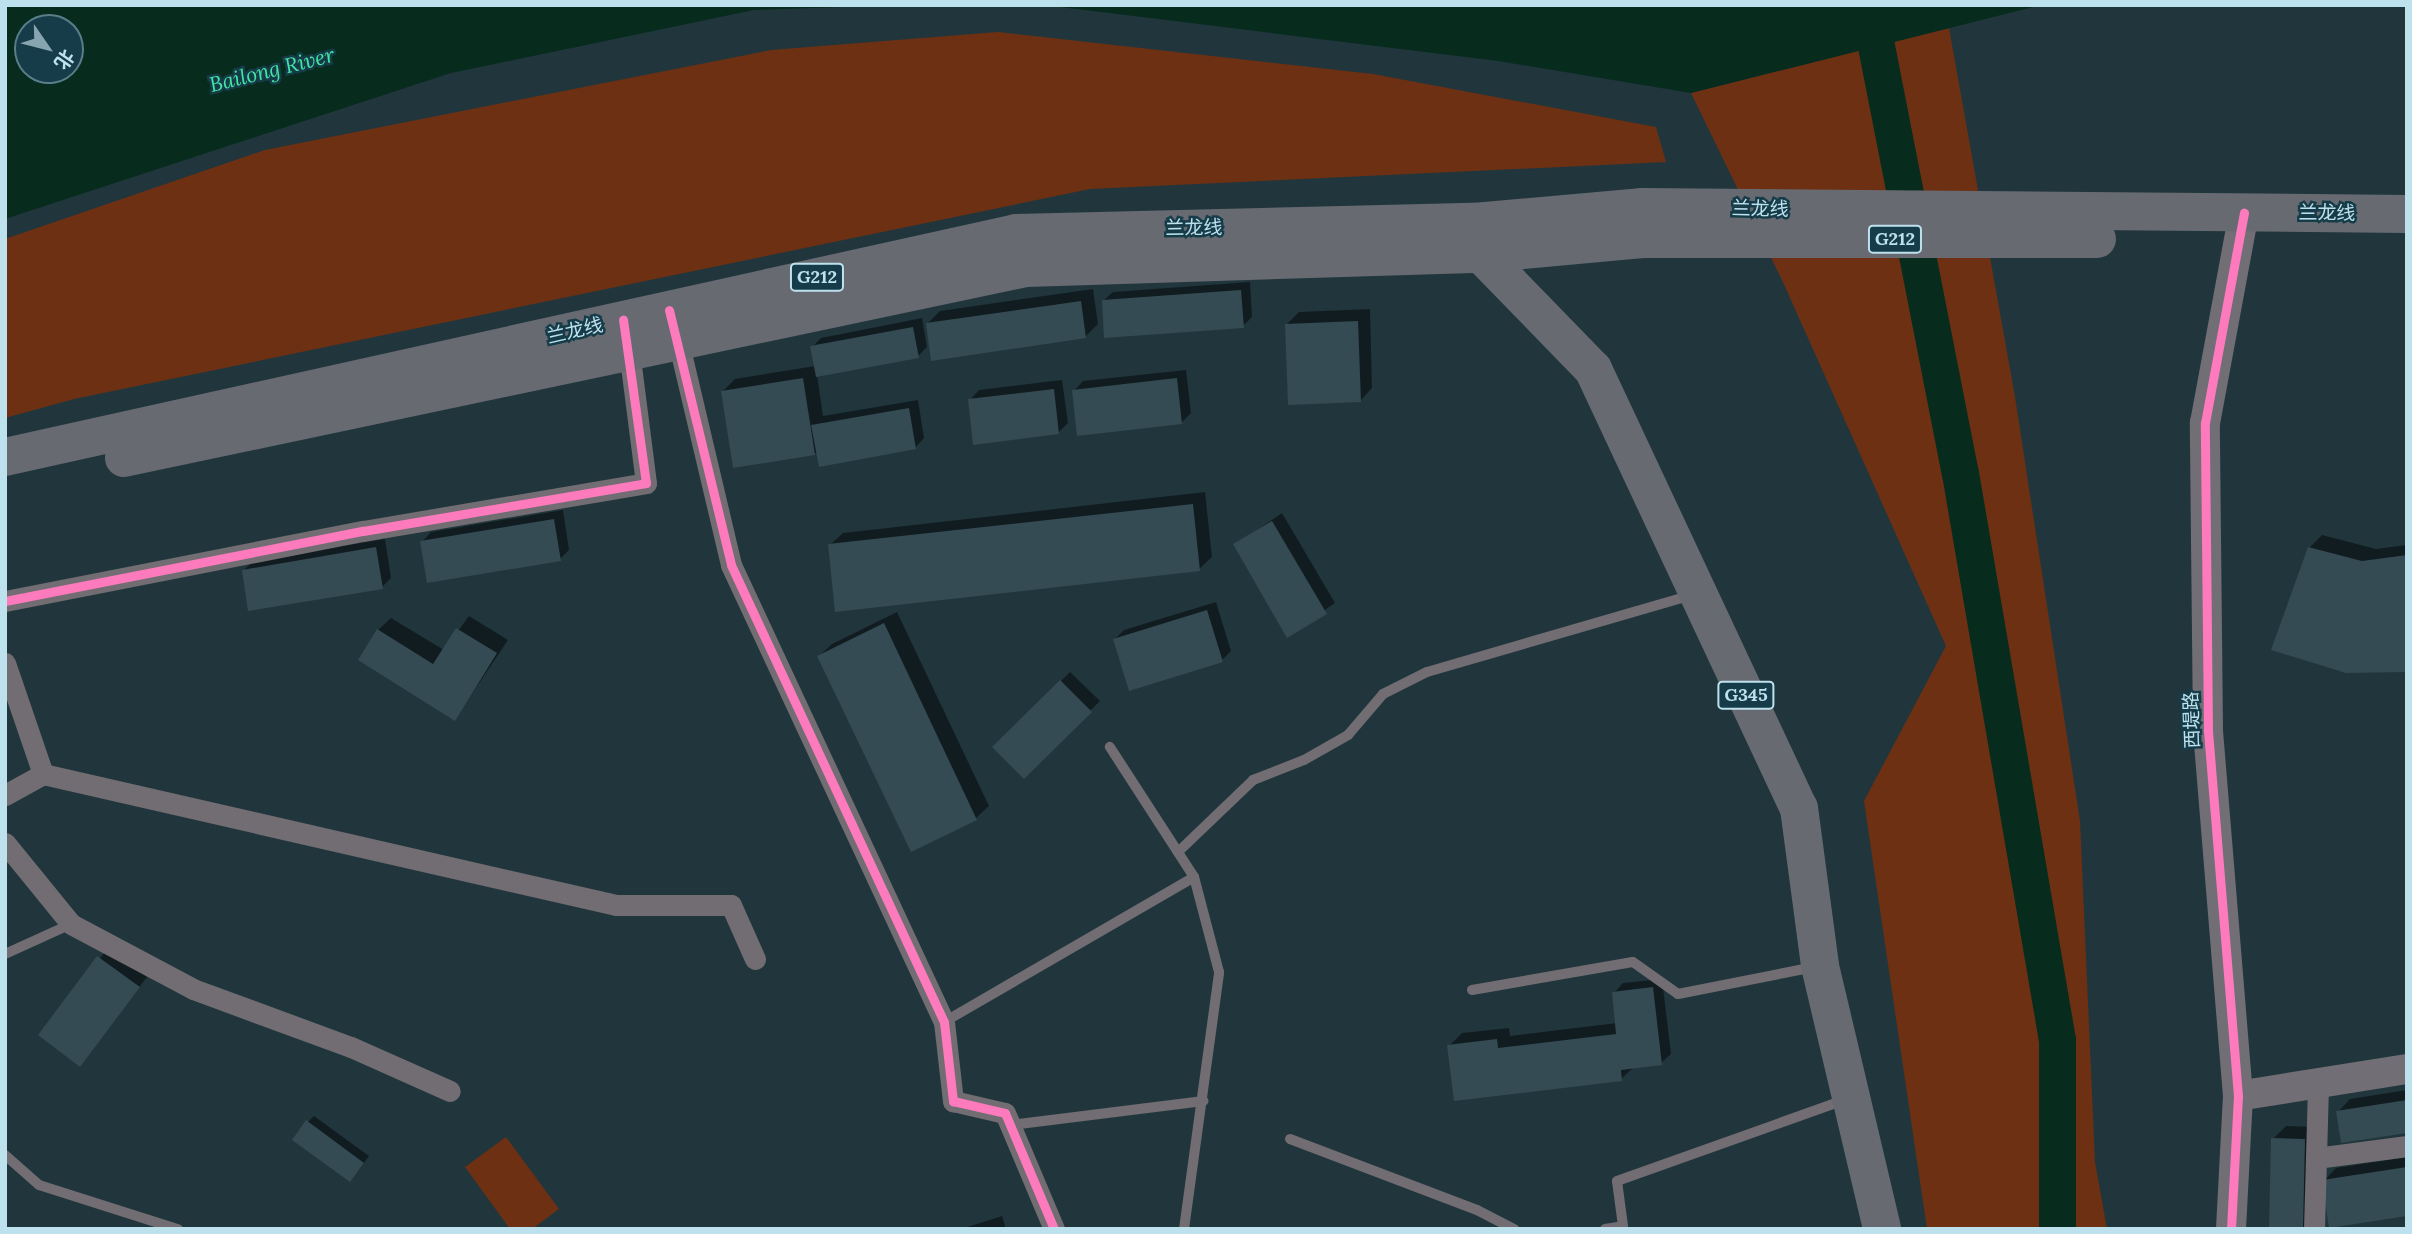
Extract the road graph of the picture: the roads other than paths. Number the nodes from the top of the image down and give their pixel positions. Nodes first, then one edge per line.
1 (2407, 214) edge
2 (2242, 224) junction
3 (1478, 238) junction
4 (2407, 239) edge
5 (674, 325) junction
6 (626, 336) junction
7 (5, 457) edge
8 (5, 483) edge
9 (1698, 593) junction
10 (5, 601) edge
11 (7, 674) edge
12 (1110, 747) dead end
13 (43, 774) junction
14 (5, 795) edge
15 (5, 843) edge
16 (1178, 852) junction
17 (1194, 877) junction
18 (72, 924) junction
19 (5, 954) edge
20 (755, 959) dead end
21 (1820, 966) junction
22 (1472, 990) dead end
23 (944, 1022) junction
24 (2407, 1069) edge
25 (2318, 1083) junction
26 (450, 1091) dead end
27 (2238, 1096) junction
28 (1851, 1098) junction
29 (1204, 1101) junction
30 (1011, 1125) junction
31 (1290, 1139) dead end
32 (2407, 1146) edge
33 (5, 1155) edge
34 (2316, 1158) junction
35 (178, 1229) edge
36 (1054, 1229) edge
37 (1184, 1229) edge
38 (1514, 1229) edge
39 (1605, 1229) edge
40 (1882, 1229) edge
41 (2231, 1229) edge
42 (2314, 1229) edge

1 - 2 highway, 兰龙线 / G212
2 - 3 highway, 兰龙线 / G212
2 - 4 highway, 兰龙线 / G212
2 - 27 street, 西堤路
3 - 5 highway, 兰龙线 / G212
3 - 9 highway, G345
5 - 6 highway, 兰龙线 / G212
5 - 23 street
6 - 7 highway, 兰龙线 / G212
6 - 8 highway, 兰龙线 / G212
6 - 10 street
9 - 16 lane
9 - 21 highway, G345
11 - 13 street
12 - 16 lane
13 - 14 street
13 - 20 street
15 - 18 street
16 - 17 lane
17 - 23 lane
17 - 29 lane
18 - 19 lane
18 - 26 street
21 - 22 lane
21 - 28 highway, G345
23 - 30 street
24 - 25 street
25 - 27 street
25 - 34 street
27 - 41 street, 西堤路
28 - 39 lane
28 - 40 highway, G345
29 - 30 lane
29 - 37 lane
30 - 36 street
31 - 38 lane
32 - 34 street
33 - 35 lane
34 - 42 street

